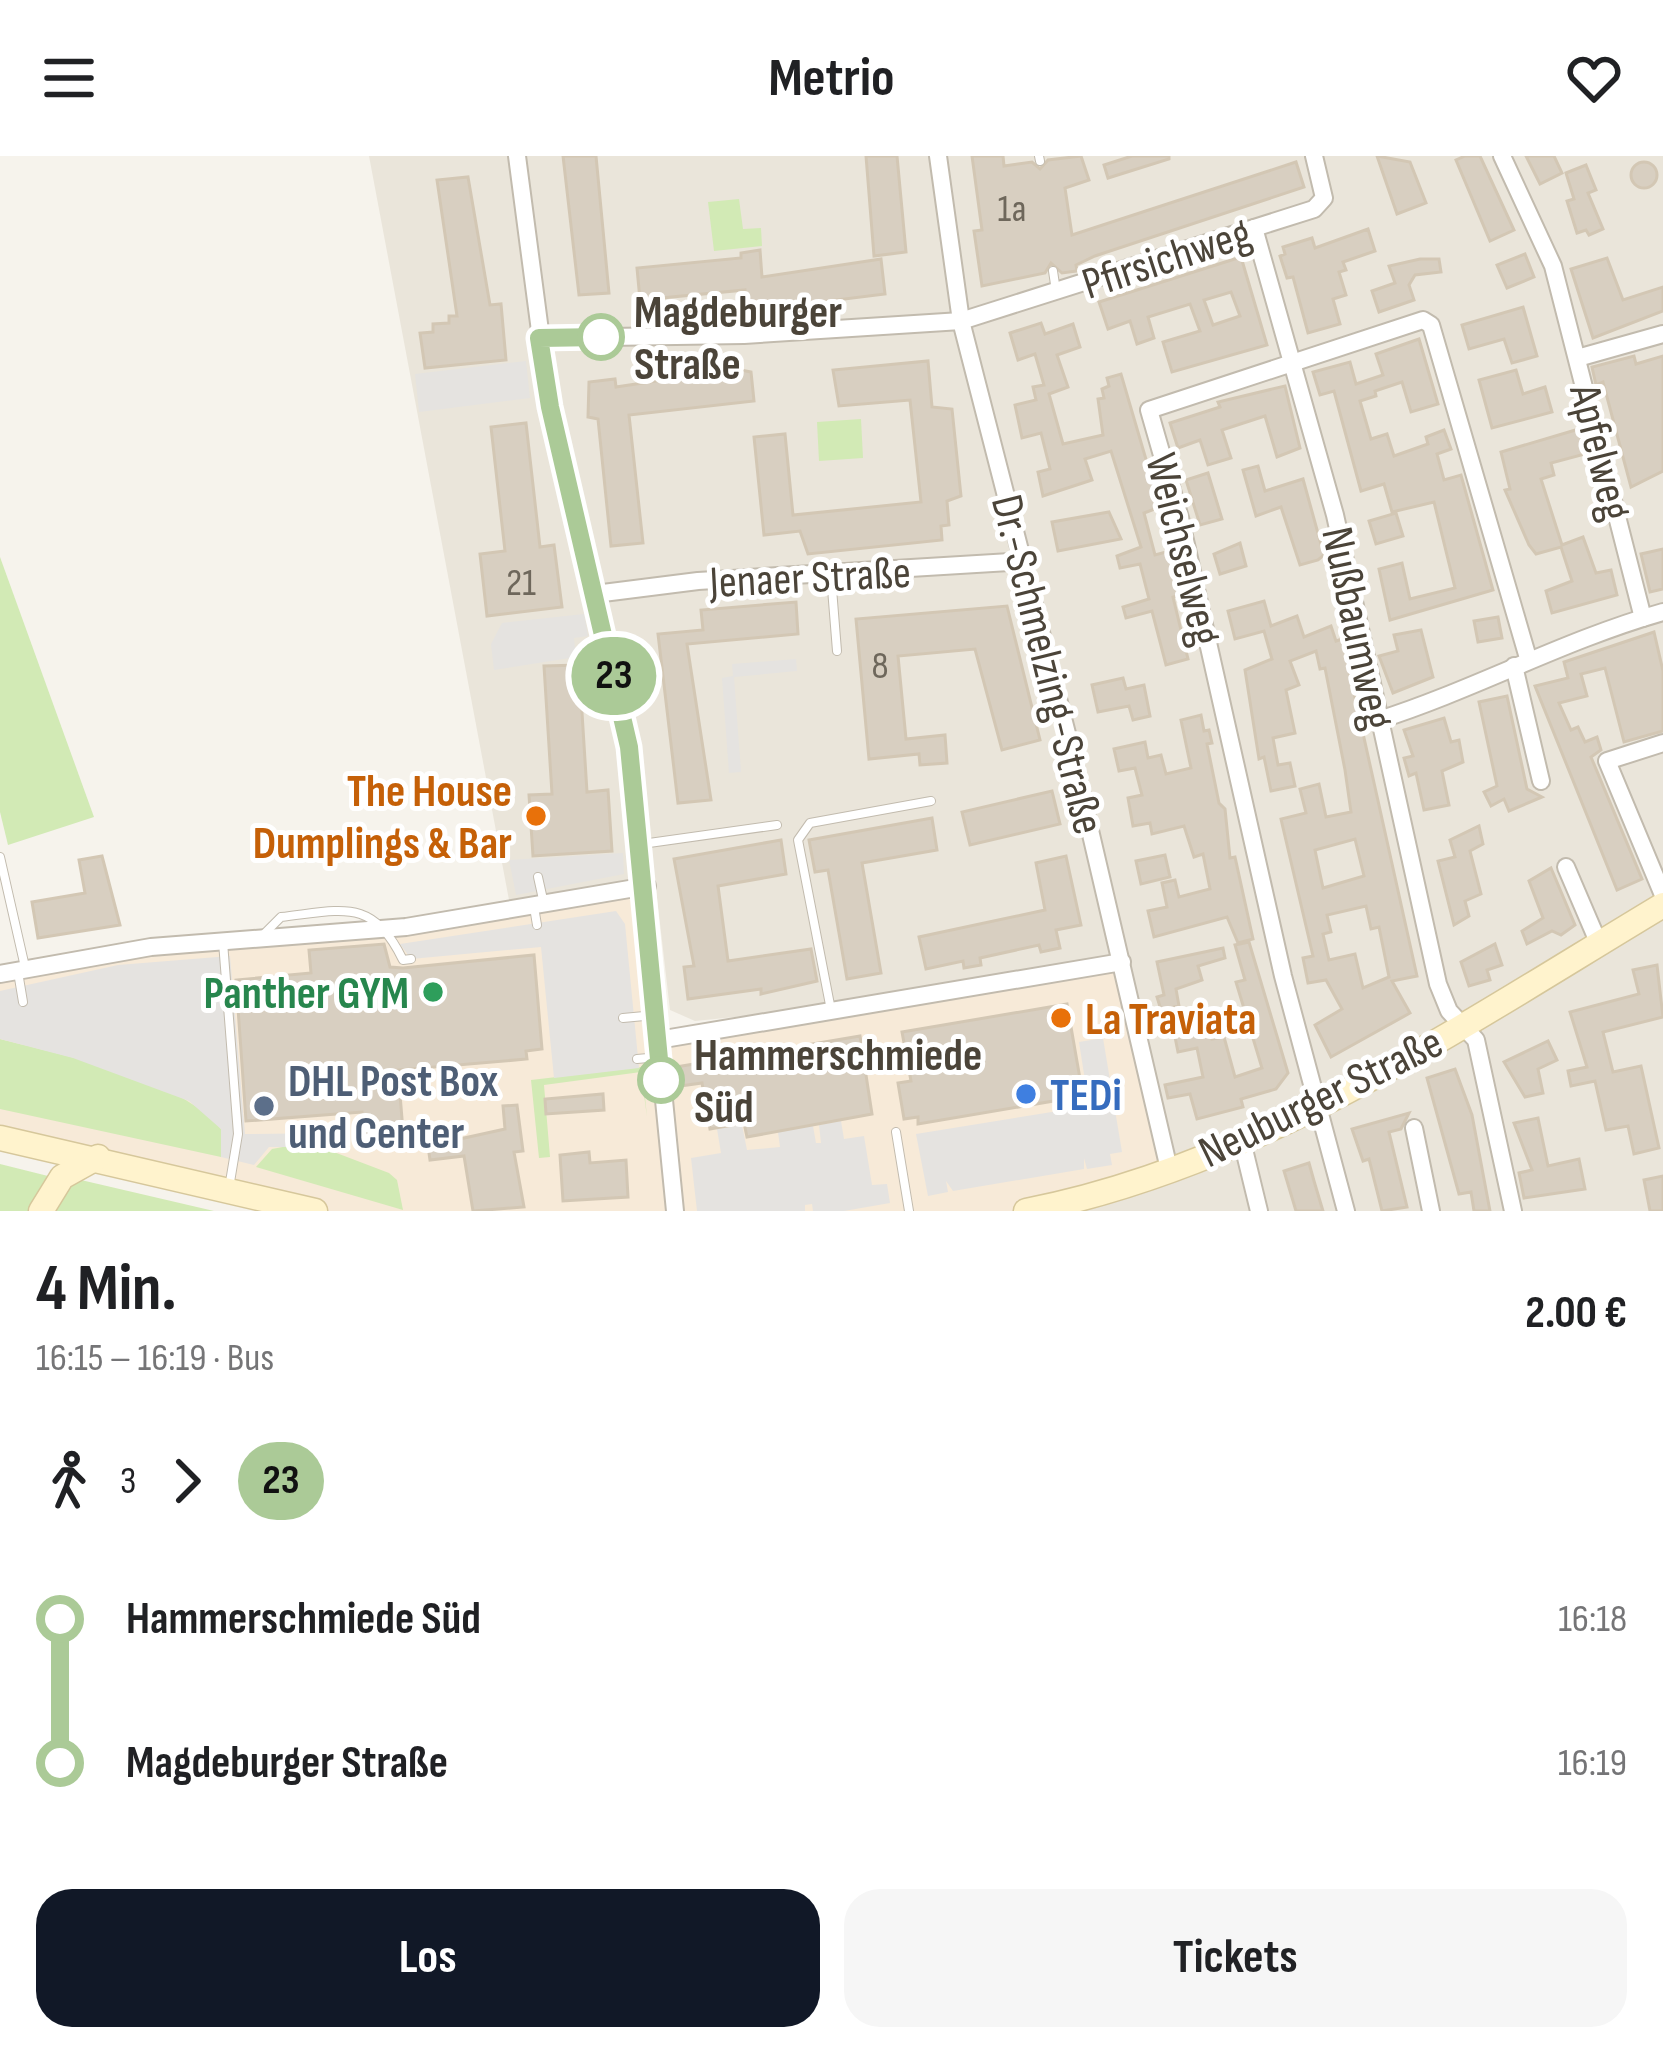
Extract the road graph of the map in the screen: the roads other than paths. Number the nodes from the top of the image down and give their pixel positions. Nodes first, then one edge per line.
1 (517, 156) edge
2 (938, 156) edge
3 (1314, 156) edge
4 (1502, 156) edge
5 (1254, 228) junction
6 (1053, 271) dead end
7 (1056, 292) junction
8 (961, 321) junction
9 (1663, 334) edge
10 (539, 338) junction
11 (1581, 357) junction
12 (1294, 358) junction
13 (1024, 561) junction
14 (831, 576) junction
15 (595, 595) junction
16 (1663, 612) edge
17 (1643, 618) junction
18 (837, 651) dead end
19 (1521, 662) junction
20 (1379, 720) junction
21 (1663, 743) edge
22 (1540, 781) dead end
23 (931, 801) dead end
24 (778, 825) dead end
25 (642, 844) junction
26 (0, 857) edge
27 (1566, 867) dead end
28 (538, 877) dead end
29 (4, 884) edge
30 (646, 886) junction
31 (1663, 895) edge
32 (539, 905) junction
33 (1663, 905) edge
34 (537, 925) dead end
35 (388, 929) junction
36 (223, 942) junction
37 (1599, 944) junction
38 (412, 959) dead end
39 (1122, 962) junction
40 (14, 972) edge
41 (23, 1002) dead end
42 (831, 1011) junction
43 (656, 1014) junction
44 (623, 1018) dead end
45 (1463, 1024) junction
46 (659, 1048) junction
47 (637, 1059) dead end
48 (1320, 1105) junction
49 (1414, 1128) dead end
50 (896, 1132) dead end
51 (0, 1138) edge
52 (1242, 1141) junction
53 (98, 1157) junction
54 (1169, 1169) junction
55 (228, 1190) junction
56 (1086, 1204) edge
57 (41, 1211) edge
58 (315, 1211) edge
59 (675, 1211) edge
60 (909, 1211) edge
61 (1026, 1211) edge
62 (1259, 1211) edge
63 (1346, 1211) edge
64 (1431, 1211) edge
65 (1513, 1211) edge

1 - 10 street
2 - 8 street, Dr.-Schmelzing-Straße
3 - 5 street, Pfirsichweg
4 - 11 street, Apfelweg
5 - 7 street, Pfirsichweg
5 - 12 street, Nußbaumweg
6 - 7 lane
7 - 8 street, Pfirsichweg
8 - 10 street
8 - 13 street, Dr.-Schmelzing-Straße
9 - 11 street, Apfelweg
10 - 15 street
11 - 17 street, Apfelweg
12 - 19 street, Weichselweg
12 - 20 street, Nußbaumweg
12 - 48 street, Weichselweg
13 - 14 street, Jenaer Straße
13 - 39 street, Dr.-Schmelzing-Straße
14 - 15 street, Jenaer Straße
14 - 18 lane
15 - 25 street
16 - 17 street
17 - 19 street
19 - 20 street
19 - 22 street
20 - 45 street, Nußbaumweg
21 - 31 street
23 - 42 lane
24 - 25 lane
25 - 30 street
26 - 29 lane
27 - 37 street
28 - 32 lane
29 - 40 lane
30 - 32 street
30 - 43 street
32 - 34 lane
32 - 35 street
33 - 37 street, Neuburger Straße
35 - 36 street
35 - 38 lane
36 - 40 street
36 - 55 lane
37 - 45 street, Neuburger Straße
39 - 42 street
39 - 54 street, Dr.-Schmelzing-Straße
40 - 41 lane
42 - 46 street
43 - 44 lane
43 - 46 street
45 - 48 street, Neuburger Straße
45 - 65 street, Nußbaumweg
46 - 47 lane
46 - 59 street
48 - 52 street, Neuburger Straße
48 - 63 street
49 - 64 street
50 - 60 lane
51 - 53 street
52 - 54 street, Neuburger Straße
52 - 62 street
53 - 55 street
53 - 57 street
54 - 56 street, Neuburger Straße
55 - 58 street
56 - 61 street, Neuburger Straße

